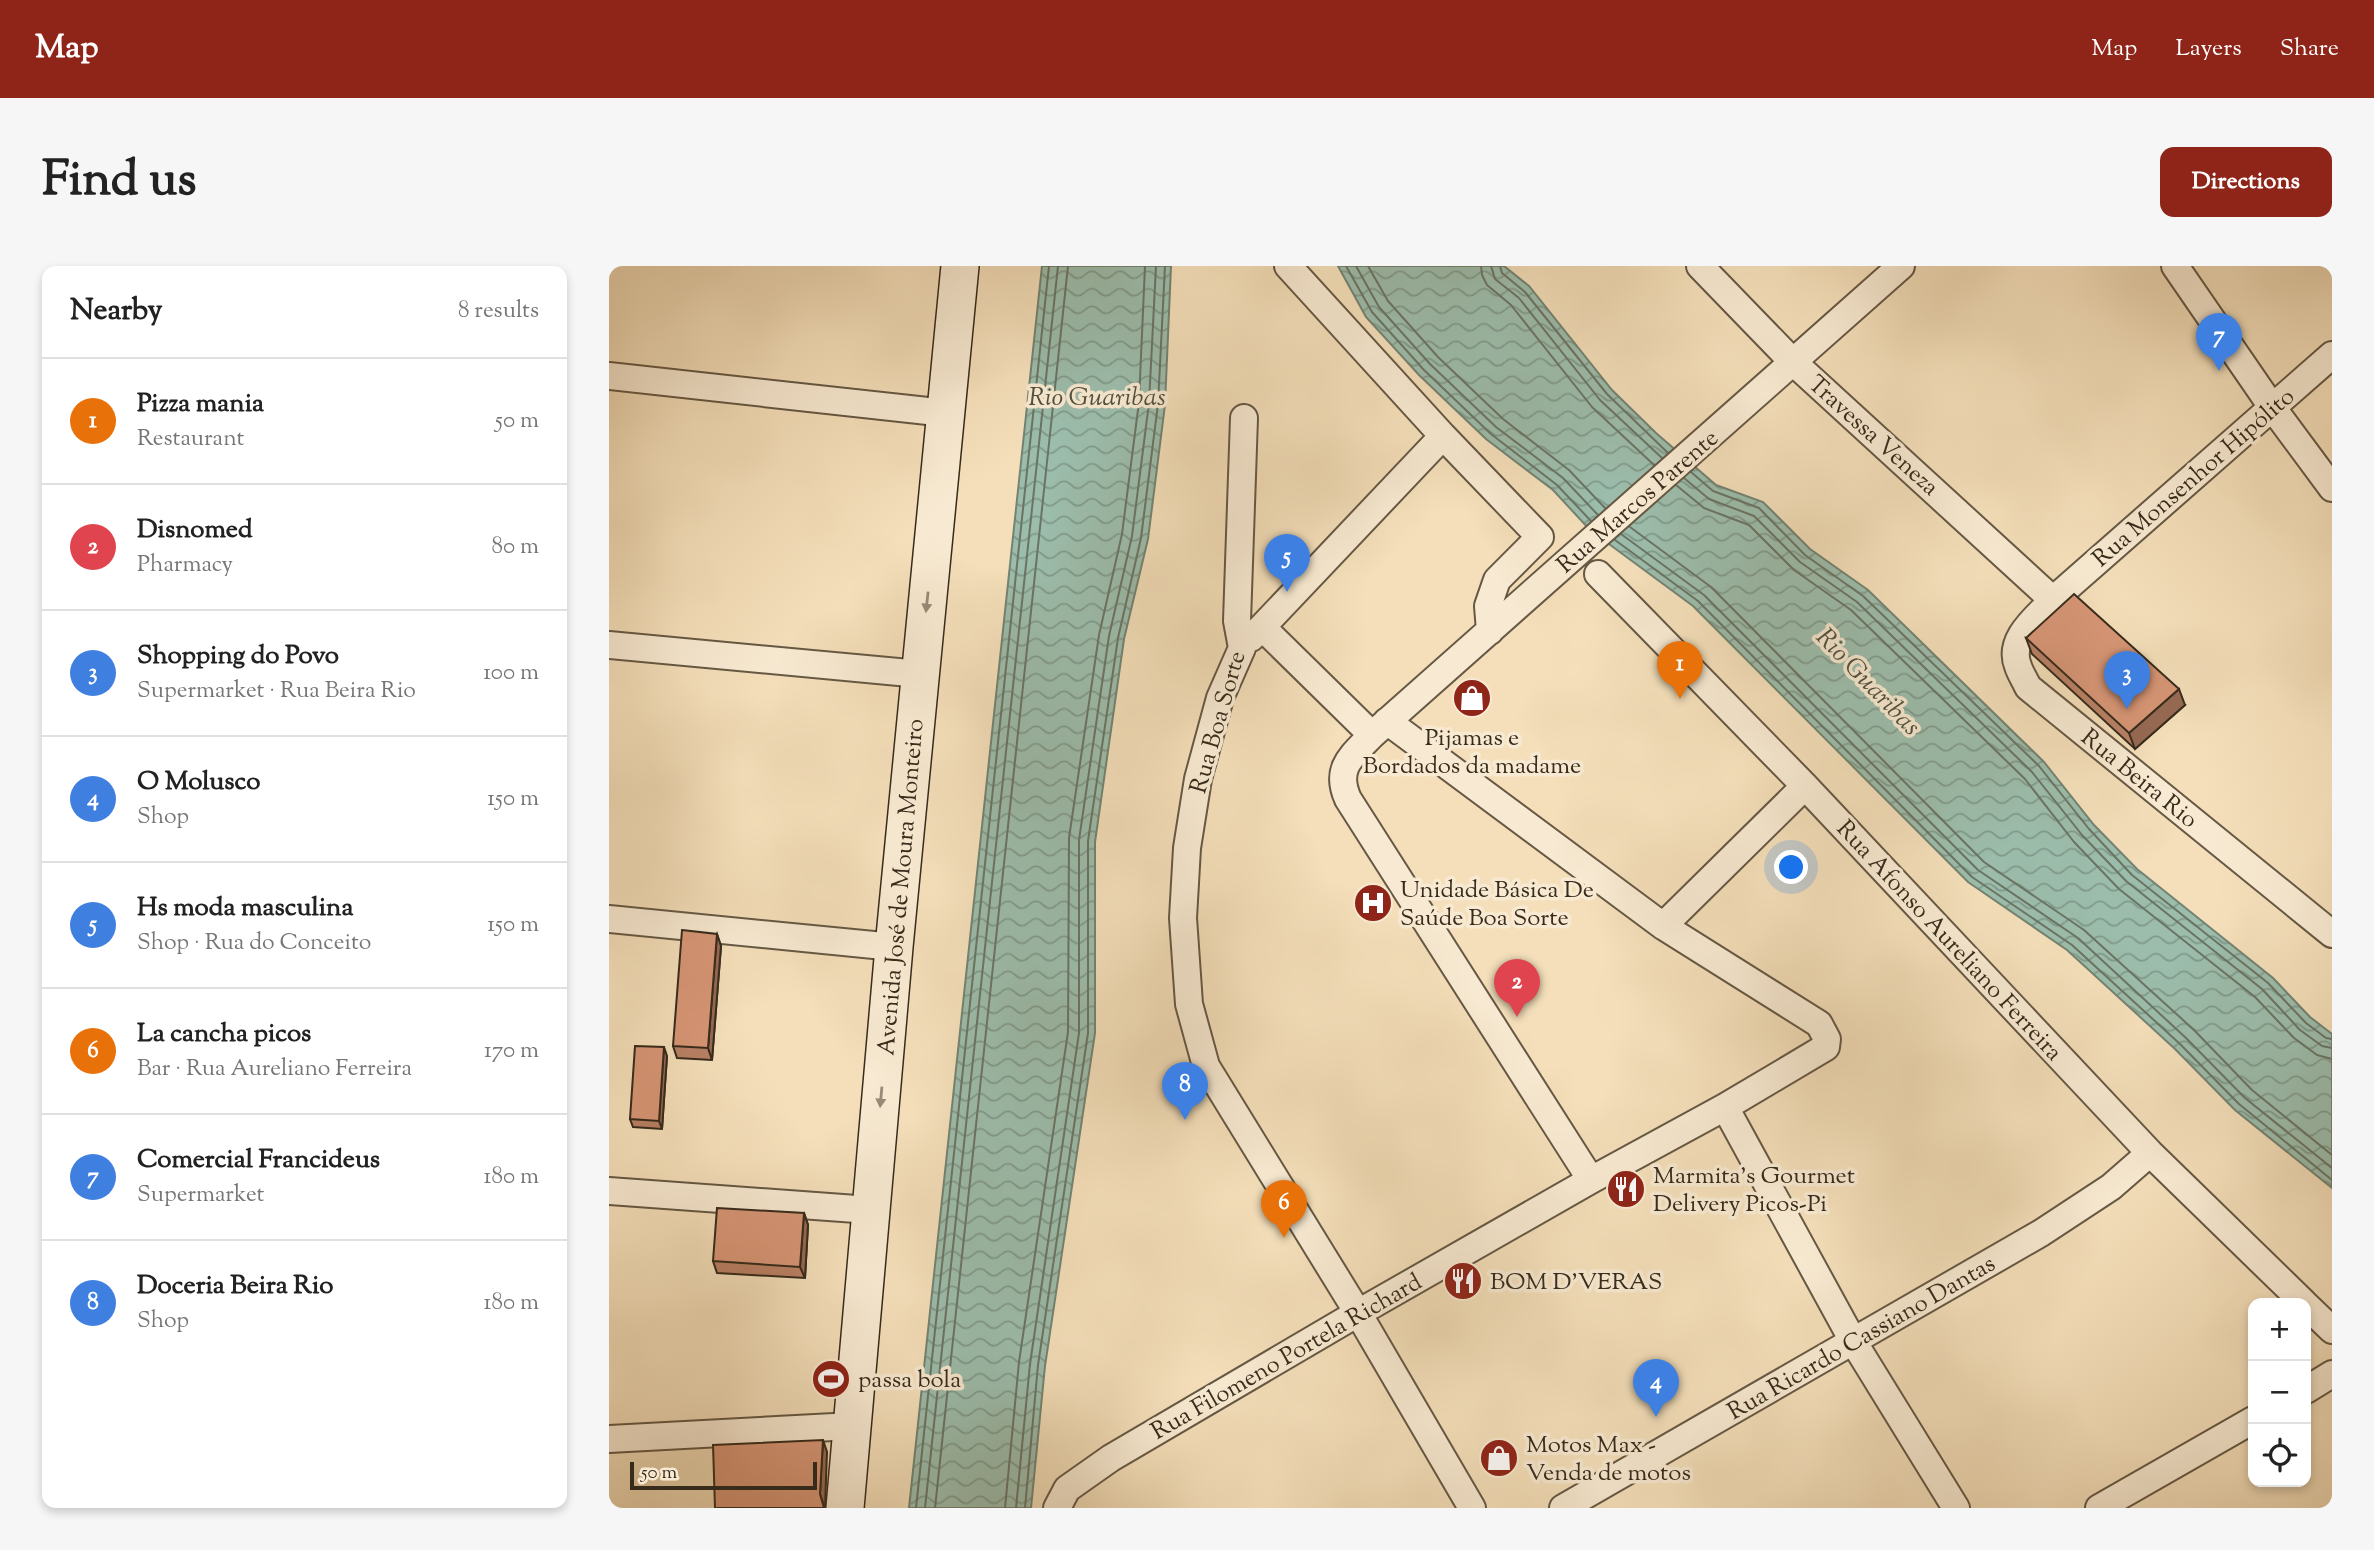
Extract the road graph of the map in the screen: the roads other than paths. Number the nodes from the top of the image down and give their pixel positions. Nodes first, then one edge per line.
1 (960, 266) edge
2 (983, 266) edge
3 (1288, 266) edge
4 (1700, 266) edge
5 (1901, 266) edge
6 (2175, 266) edge
7 (2332, 355) edge
8 (1793, 362) junction
9 (609, 376) edge
10 (2272, 407) junction
11 (946, 413) junction
12 (1244, 418) dead end
13 (1443, 436) junction
14 (2332, 448) edge
15 (2307, 454) junction
16 (2332, 488) edge
17 (1598, 574) dead end
18 (2053, 600) junction
19 (1262, 627) junction
20 (1490, 631) junction
21 (609, 645) edge
22 (1242, 648) junction
23 (920, 674) junction
24 (1379, 728) junction
25 (1805, 786) junction
26 (609, 919) edge
27 (1663, 926) junction
28 (2332, 934) edge
29 (894, 947) junction
30 (1725, 1107) junction
31 (2151, 1153) junction
32 (1591, 1180) junction
33 (609, 1191) edge
34 (870, 1210) junction
35 (2299, 1298) edge
36 (2311, 1310) edge
37 (1358, 1313) junction
38 (2332, 1330) edge
39 (1853, 1341) junction
40 (2332, 1374) edge
41 (2311, 1387) edge
42 (2248, 1423) edge
43 (853, 1426) junction
44 (609, 1439) edge
45 (2102, 1507) edge
46 (845, 1508) edge
47 (868, 1508) edge
48 (1057, 1508) edge
49 (1472, 1508) edge
50 (1563, 1508) edge
51 (1956, 1508) edge

1 - 11 main road, Avenida José de Moura Monteiro
2 - 47 main road, Avenida José de Moura Monteiro
3 - 13 street
4 - 8 street, Travessa Veneza
5 - 8 street, Rua Marcos Parente
6 - 10 street
7 - 10 street, Rua Monsenhor Hipólito
8 - 18 street, Travessa Veneza
8 - 20 street, Rua Marcos Parente
9 - 11 street
10 - 15 street
10 - 18 street, Rua Monsenhor Hipólito
11 -> 23 main road, Avenida José de Moura Monteiro
12 - 22 street, Rua Boa Sorte
13 - 19 street
13 - 20 street
14 - 15 street
15 - 16 street
17 - 25 street, Rua Afonso Aureliano Ferreira
18 - 28 street, Rua Beira Rio
19 - 22 street
19 - 24 street
20 - 24 street, Rua Marcos Parente
21 - 23 street
22 - 37 street, Rua Boa Sorte
23 - 29 main road, Avenida José de Moura Monteiro
24 - 27 street
24 - 32 street, Rua Marcos Parente
25 - 27 street
25 - 31 street, Rua Afonso Aureliano Ferreira
26 - 29 street
27 - 30 street, Rua Filomeno Portela Richard
29 -> 34 main road, Avenida José de Moura Monteiro
30 - 32 street, Rua Filomeno Portela Richard
30 - 39 street
31 - 35 street, Rua Afonso Aureliano Ferreira
31 - 39 street, Rua Ricardo Cassiano Dantas
32 - 37 street, Rua Filomeno Portela Richard
33 - 34 street
34 - 43 main road, Avenida José de Moura Monteiro
36 - 38 street, Rua Afonso Aureliano Ferreira
37 - 48 street, Rua Filomeno Portela Richard
37 - 49 street, Rua Boa Sorte
39 - 50 street, Rua Ricardo Cassiano Dantas
39 - 51 street
40 - 41 street
42 - 45 street
43 - 44 street
43 - 46 main road, Avenida José de Moura Monteiro

